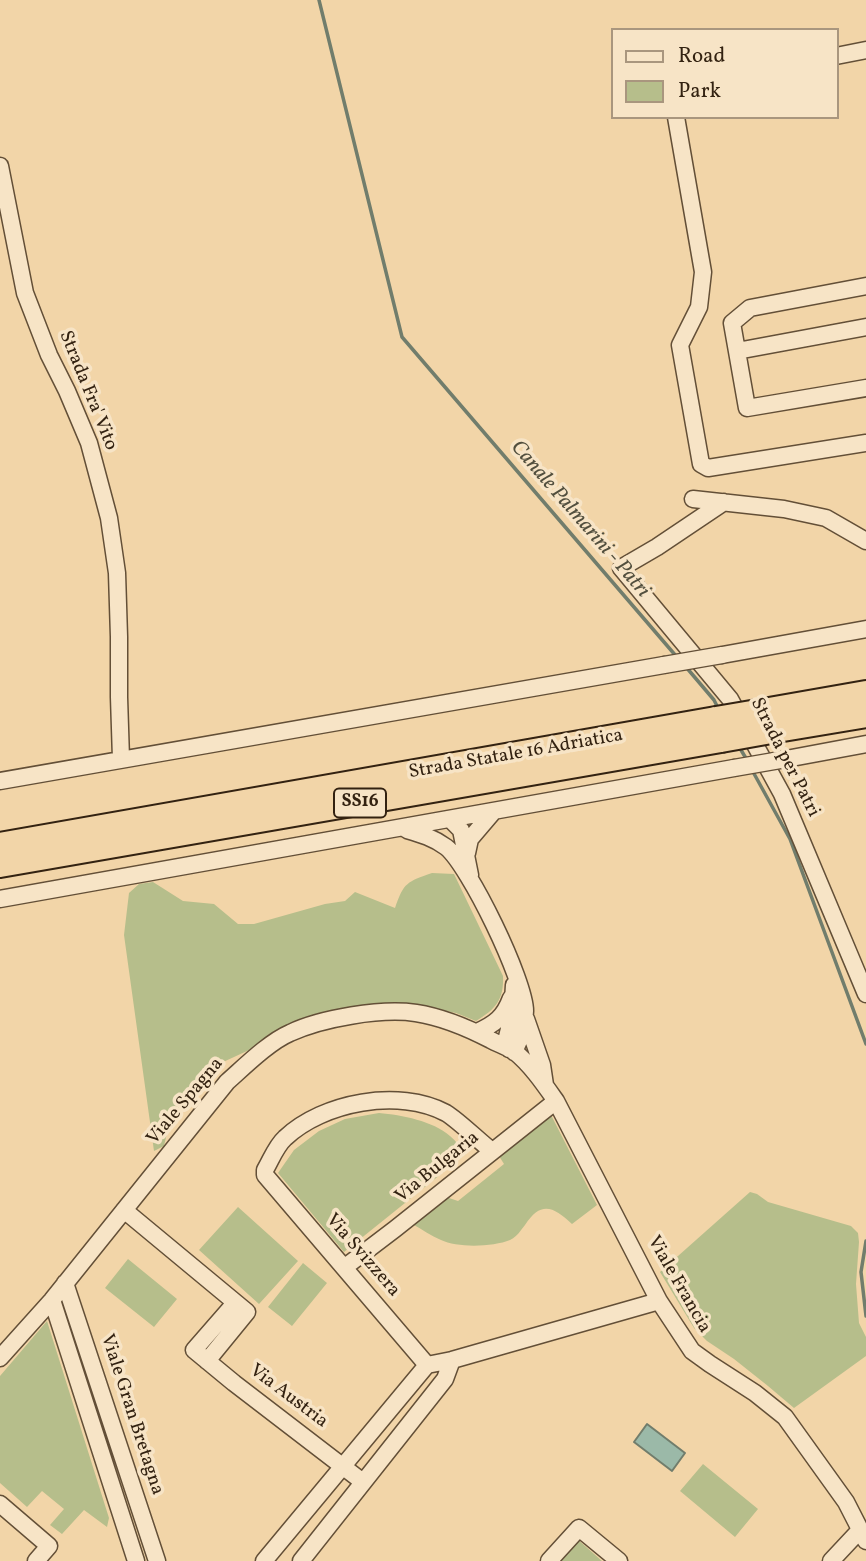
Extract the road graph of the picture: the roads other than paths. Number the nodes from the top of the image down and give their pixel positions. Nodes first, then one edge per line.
1 (866, 50) edge
2 (838, 55) edge
3 (676, 119) edge
4 (0, 166) edge
5 (866, 286) edge
6 (866, 327) edge
7 (737, 351) junction
8 (866, 388) edge
9 (866, 443) edge
10 (692, 499) dead end
11 (724, 502) junction
12 (866, 541) edge
13 (866, 629) edge
14 (866, 693) edge
15 (866, 715) edge
16 (773, 720) junction
17 (718, 730) junction
18 (866, 744) edge
19 (121, 759) junction
20 (0, 781) edge
21 (493, 812) junction
22 (450, 819) junction
23 (401, 828) junction
24 (0, 845) edge
25 (461, 855) junction
26 (0, 865) edge
27 (0, 899) edge
28 (515, 972) junction
29 (513, 991) junction
30 (866, 994) edge
31 (525, 1016) junction
32 (477, 1032) junction
33 (512, 1051) junction
34 (546, 1087) junction
35 (556, 1101) junction
36 (492, 1151) junction
37 (124, 1210) junction
38 (345, 1267) junction
39 (65, 1283) junction
40 (52, 1300) junction
41 (659, 1301) junction
42 (0, 1358) edge
43 (452, 1360) junction
44 (427, 1364) junction
45 (344, 1466) junction
46 (363, 1482) junction
47 (0, 1504) edge
48 (863, 1535) edge
49 (268, 1555) edge
50 (36, 1561) edge
51 (136, 1561) edge
52 (157, 1561) edge
53 (286, 1561) edge
54 (301, 1561) edge
55 (549, 1561) edge
56 (619, 1561) edge
57 (831, 1561) edge

1 - 2 street
3 - 9 street
4 - 19 street, Strada Fra' Vito
5 - 7 street
6 - 7 street
7 - 8 street
10 - 11 street
11 - 12 street
11 - 30 street, Strada per Patri
13 - 19 street, bridge
14 - 16 highway, Strada Statale 16 Adriatica / SS16
15 - 16 highway, Strada Statale 16 Adriatica / SS16
16 - 17 highway, Strada Statale 16 Adriatica / SS16, bridge
17 - 24 highway, Strada Statale 16 Adriatica / SS16
17 - 26 highway, Strada Statale 16 Adriatica / SS16
18 - 21 street, bridge
19 - 20 street
21 - 22 street
21 - 25 street
22 - 23 street
22 - 25 street
23 - 25 street
23 - 27 street
25 - 28 street
28 - 29 street
28 - 31 street
29 - 32 street
29 - 33 street
31 - 33 street
31 - 34 street
32 - 33 street, Viale Spagna
32 - 37 street, Viale Spagna
33 - 34 street, Viale Francia
34 - 35 street, Viale Francia
35 - 36 street, Via Bulgaria
35 - 41 street, Viale Francia
36 - 38 street, Via Bulgaria
36 - 38 street, Via Svizzera
37 - 39 street, Viale Spagna
37 - 45 street, Via Austria
38 - 44 street, Via Svizzera
39 - 40 street, Viale Spagna
39 - 52 street, Viale Gran Bretagna
40 - 42 street, Viale Spagna
40 - 51 street, Viale Gran Bretagna
41 - 43 street
41 - 48 street, Viale Francia
43 - 44 street
43 - 46 street
44 - 45 street
45 - 46 street
45 - 49 street
46 - 54 street
47 - 50 street
48 - 57 street
49 - 53 street
55 - 56 street

